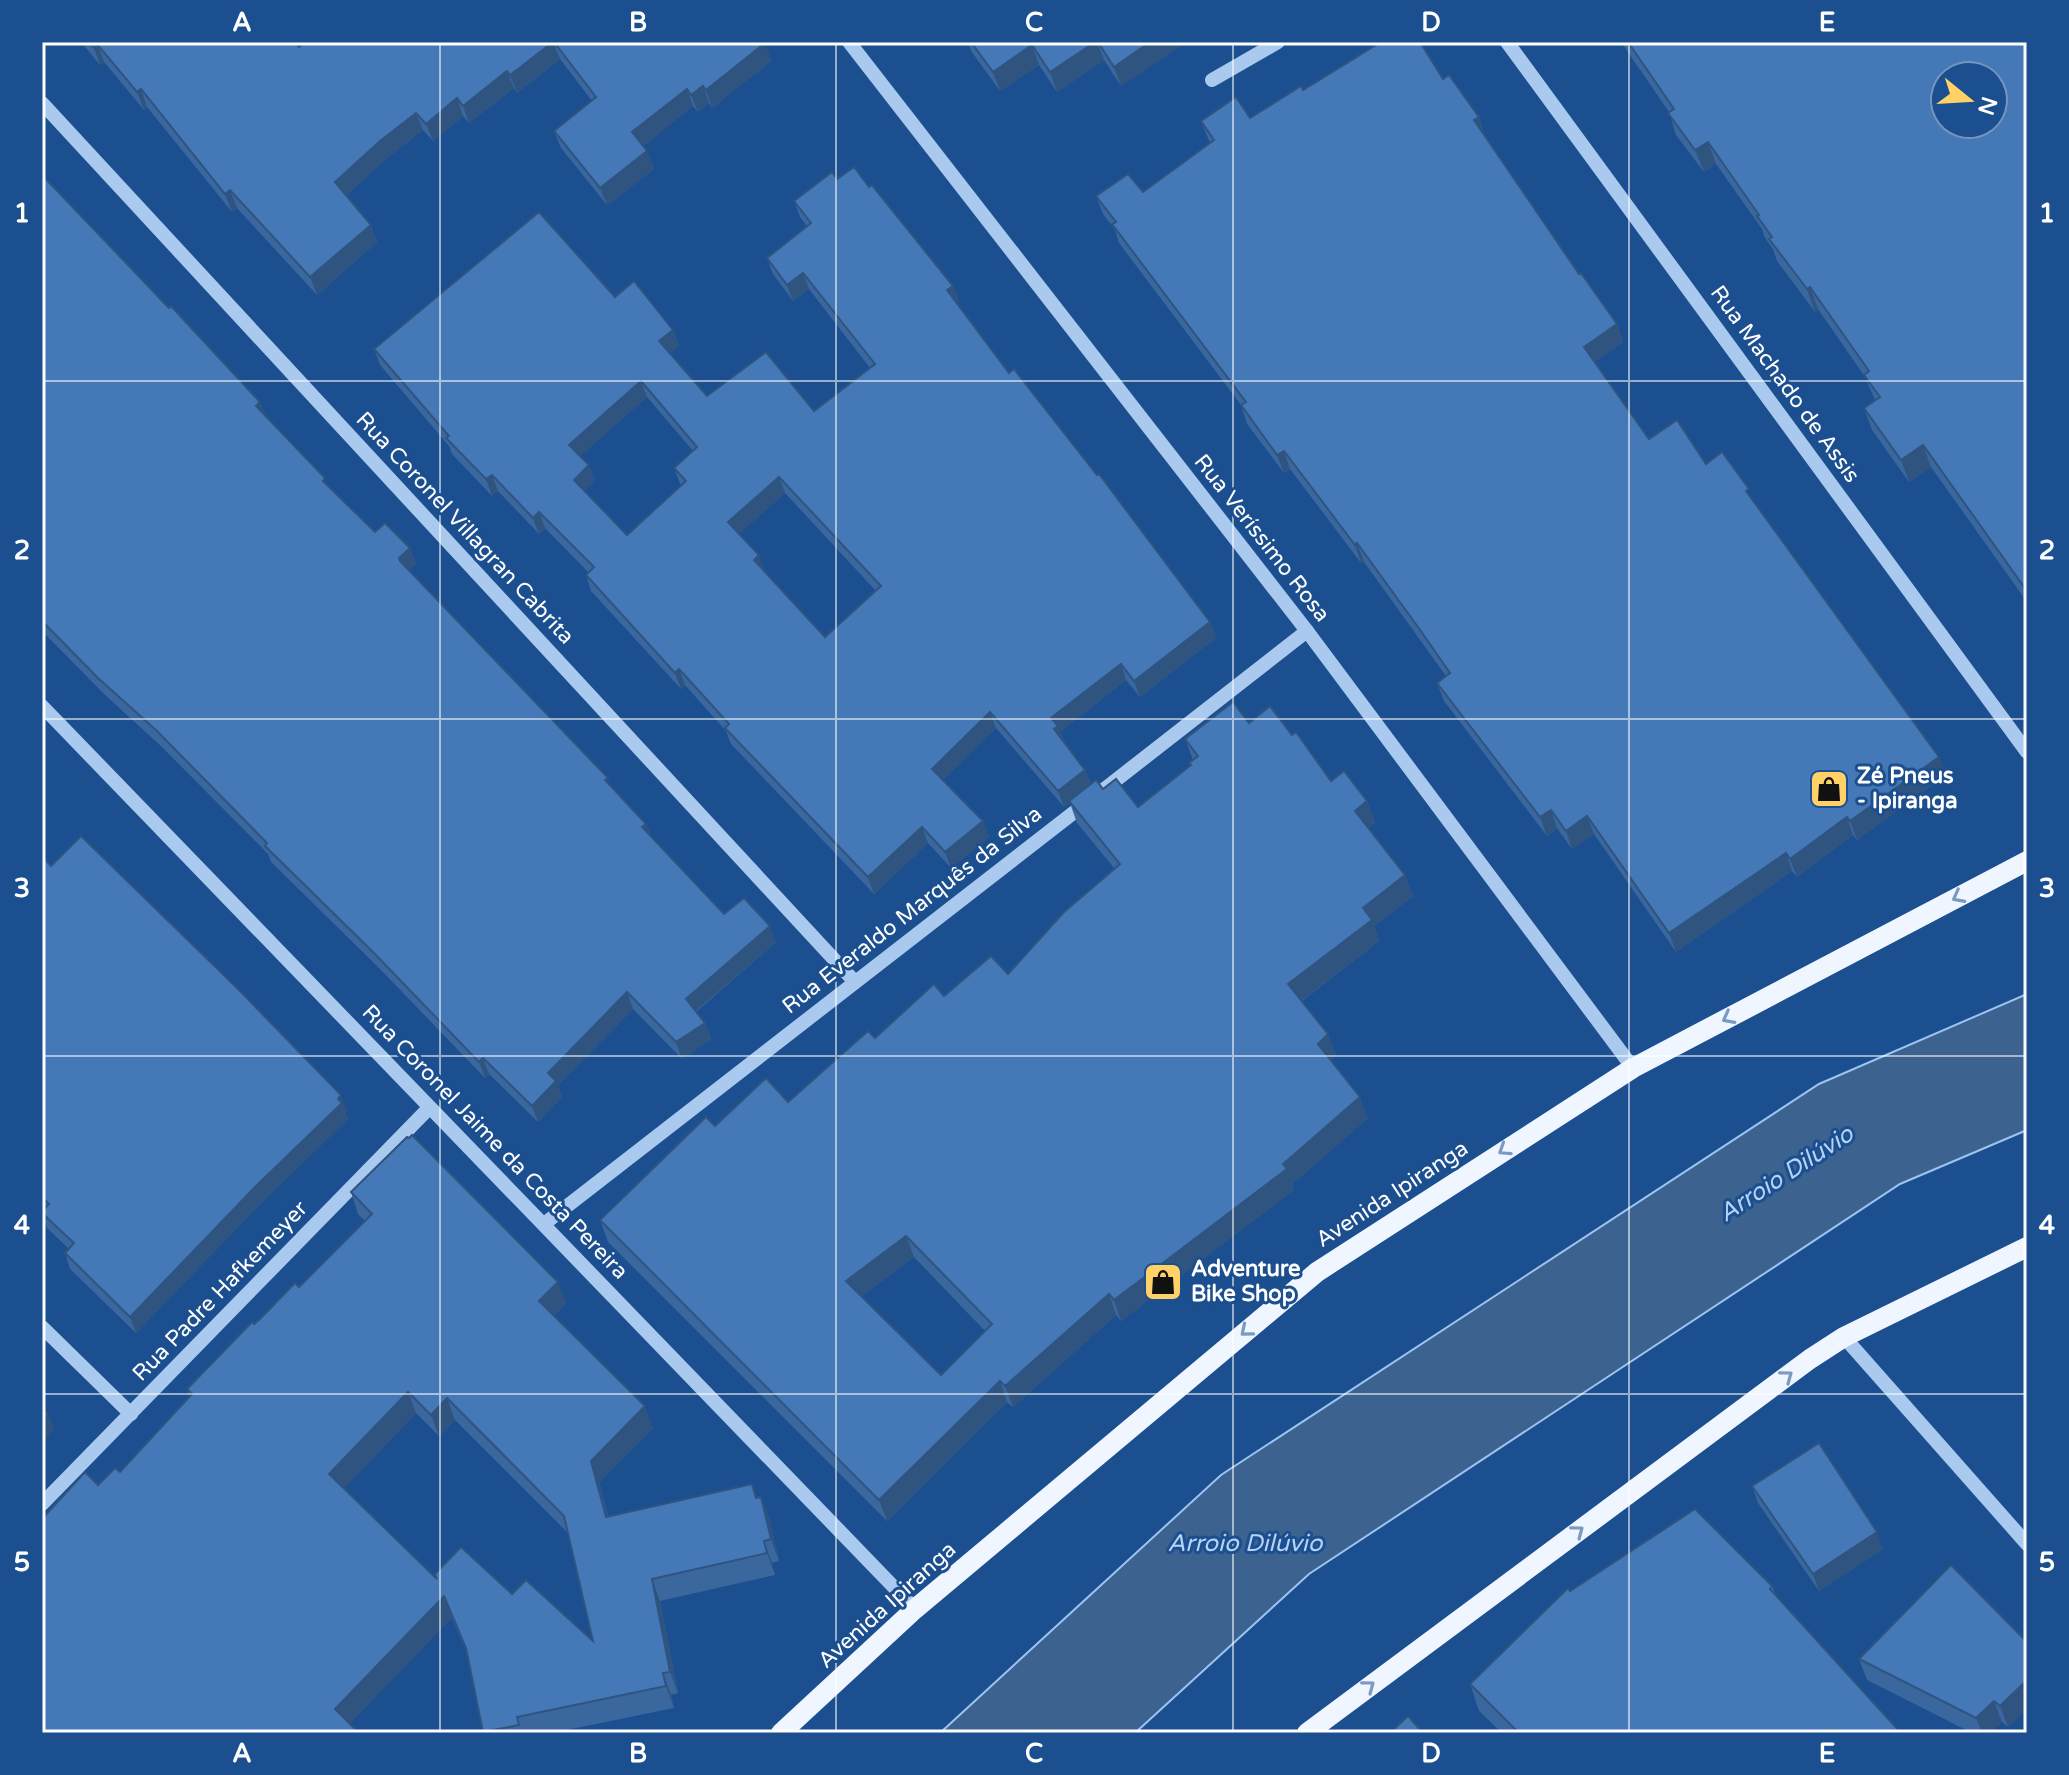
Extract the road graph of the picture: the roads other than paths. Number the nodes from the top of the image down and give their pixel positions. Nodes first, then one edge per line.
1 (849, 42) edge
2 (1278, 42) edge
3 (1507, 42) edge
4 (1212, 80) dead end
5 (42, 103) edge
6 (1307, 631) junction
7 (42, 706) edge
8 (2027, 752) edge
9 (2027, 861) edge
10 (855, 982) junction
11 (1633, 1068) junction
12 (429, 1108) junction
13 (544, 1224) junction
14 (2027, 1247) edge
15 (42, 1327) edge
16 (1844, 1337) junction
17 (131, 1414) junction
18 (42, 1504) edge
19 (2027, 1544) edge
20 (915, 1609) junction
21 (781, 1733) edge
22 (1307, 1733) edge

1 - 6 street, Rua Veríssimo Rosa
2 - 4 street
3 - 8 street, Rua Machado de Assis
5 - 10 street, Rua Coronel Villagran Cabrita
6 - 10 street, Rua Everaldo Marquês da Silva
6 - 11 street, Rua Veríssimo Rosa
7 - 12 street, Rua Coronel Jaime da Costa Pereira
9 -> 11 main road, Avenida Ipiranga
10 - 13 street, Rua Everaldo Marquês da Silva
11 -> 20 main road, Avenida Ipiranga
12 - 13 street, Rua Coronel Jaime da Costa Pereira
12 - 17 street, Rua Padre Hafkemeyer
13 - 20 street, Rua Coronel Jaime da Costa Pereira
14 - 16 main road
15 - 17 street
16 - 19 street
22 -> 16 main road
17 - 18 street, Rua Padre Hafkemeyer
20 - 21 main road, Avenida Ipiranga

